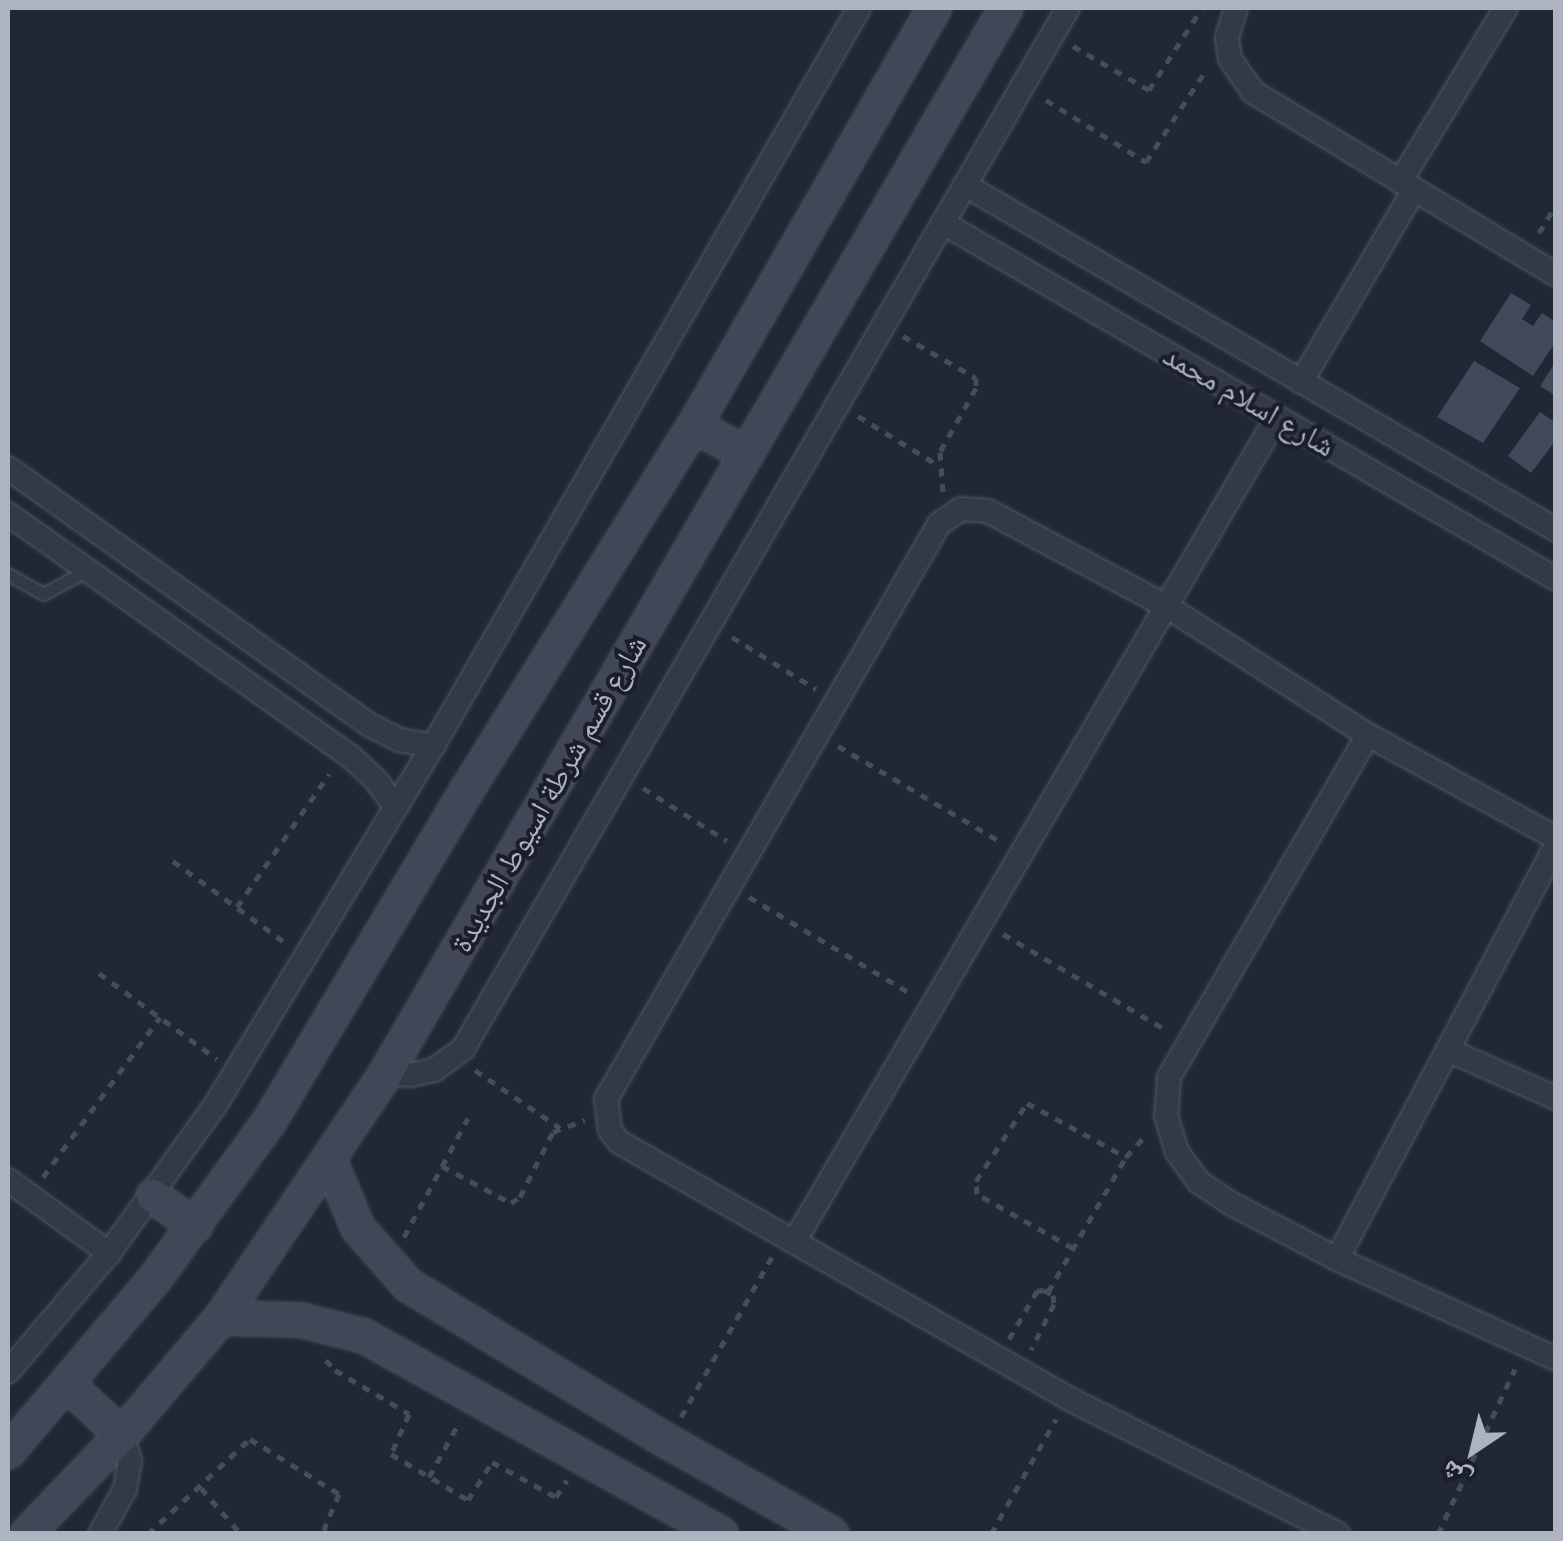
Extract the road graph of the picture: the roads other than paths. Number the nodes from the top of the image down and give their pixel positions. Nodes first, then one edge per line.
1 (859, 8) edge
2 (934, 8) edge
3 (1006, 8) edge
4 (1068, 8) edge
5 (1236, 8) edge
6 (1506, 8) edge
7 (965, 184) junction
8 (1407, 186) junction
9 (942, 223) junction
10 (1556, 275) edge
11 (1301, 382) junction
12 (1277, 417) junction
13 (694, 426) junction
14 (747, 454) junction
15 (8, 468) edge
16 (1499, 497) junction
17 (8, 514) edge
18 (1556, 530) edge
19 (1478, 534) junction
20 (88, 570) junction
21 (8, 574) edge
22 (1556, 580) edge
23 (1166, 606) junction
24 (1368, 736) junction
25 (433, 746) junction
26 (396, 808) junction
27 (1556, 841) edge
28 (1448, 1050) junction
29 (386, 1073) junction
30 (1556, 1098) edge
31 (330, 1160) junction
32 (8, 1180) edge
33 (152, 1196) junction
34 (196, 1226) junction
35 (789, 1239) junction
36 (108, 1253) junction
37 (1337, 1259) junction
38 (220, 1318) junction
39 (1556, 1359) edge
40 (8, 1372) edge
41 (67, 1384) junction
42 (122, 1434) junction
43 (8, 1452) edge
44 (27, 1534) edge
45 (100, 1534) edge
46 (721, 1534) edge
47 (832, 1534) edge
48 (1338, 1534) edge

1 - 25 street
2 - 13 main road
3 - 14 main road, شارع قسم شرطة اسيوط الجديدة
4 - 7 street
5 - 8 street
6 - 8 street
7 - 9 street
7 - 11 street, شارع اسلام محمد
8 - 10 street
8 - 11 street
9 - 12 street, شارع اسلام محمد
9 - 29 street
11 - 16 street, شارع اسلام محمد
12 - 19 street, شارع اسلام محمد
12 - 23 street
13 - 14 main road
13 - 34 main road
14 - 29 main road, شارع قسم شرطة اسيوط الجديدة
15 - 25 street
16 - 18 street, شارع اسلام محمد
16 - 19 street
17 - 20 street
19 - 22 street, شارع اسلام محمد
20 - 21 lane
20 - 26 street
23 - 24 street
23 - 35 street
23 - 35 street
24 - 27 street
24 - 37 street
25 - 26 street
26 - 33 street
27 - 28 street
28 - 30 street
28 - 37 street
29 - 31 main road, شارع قسم شرطة اسيوط الجديدة
31 - 38 main road, شارع قسم شرطة اسيوط الجديدة
31 - 47 main road
32 - 36 street
33 - 34 main road
33 - 36 street
34 - 41 main road
35 - 48 street
36 - 40 street
37 - 39 street
38 - 42 main road, شارع قسم شرطة اسيوط الجديدة
38 - 46 main road
41 - 42 main road
41 - 43 main road
42 - 44 main road, شارع قسم شرطة اسيوط الجديدة
42 - 45 street

